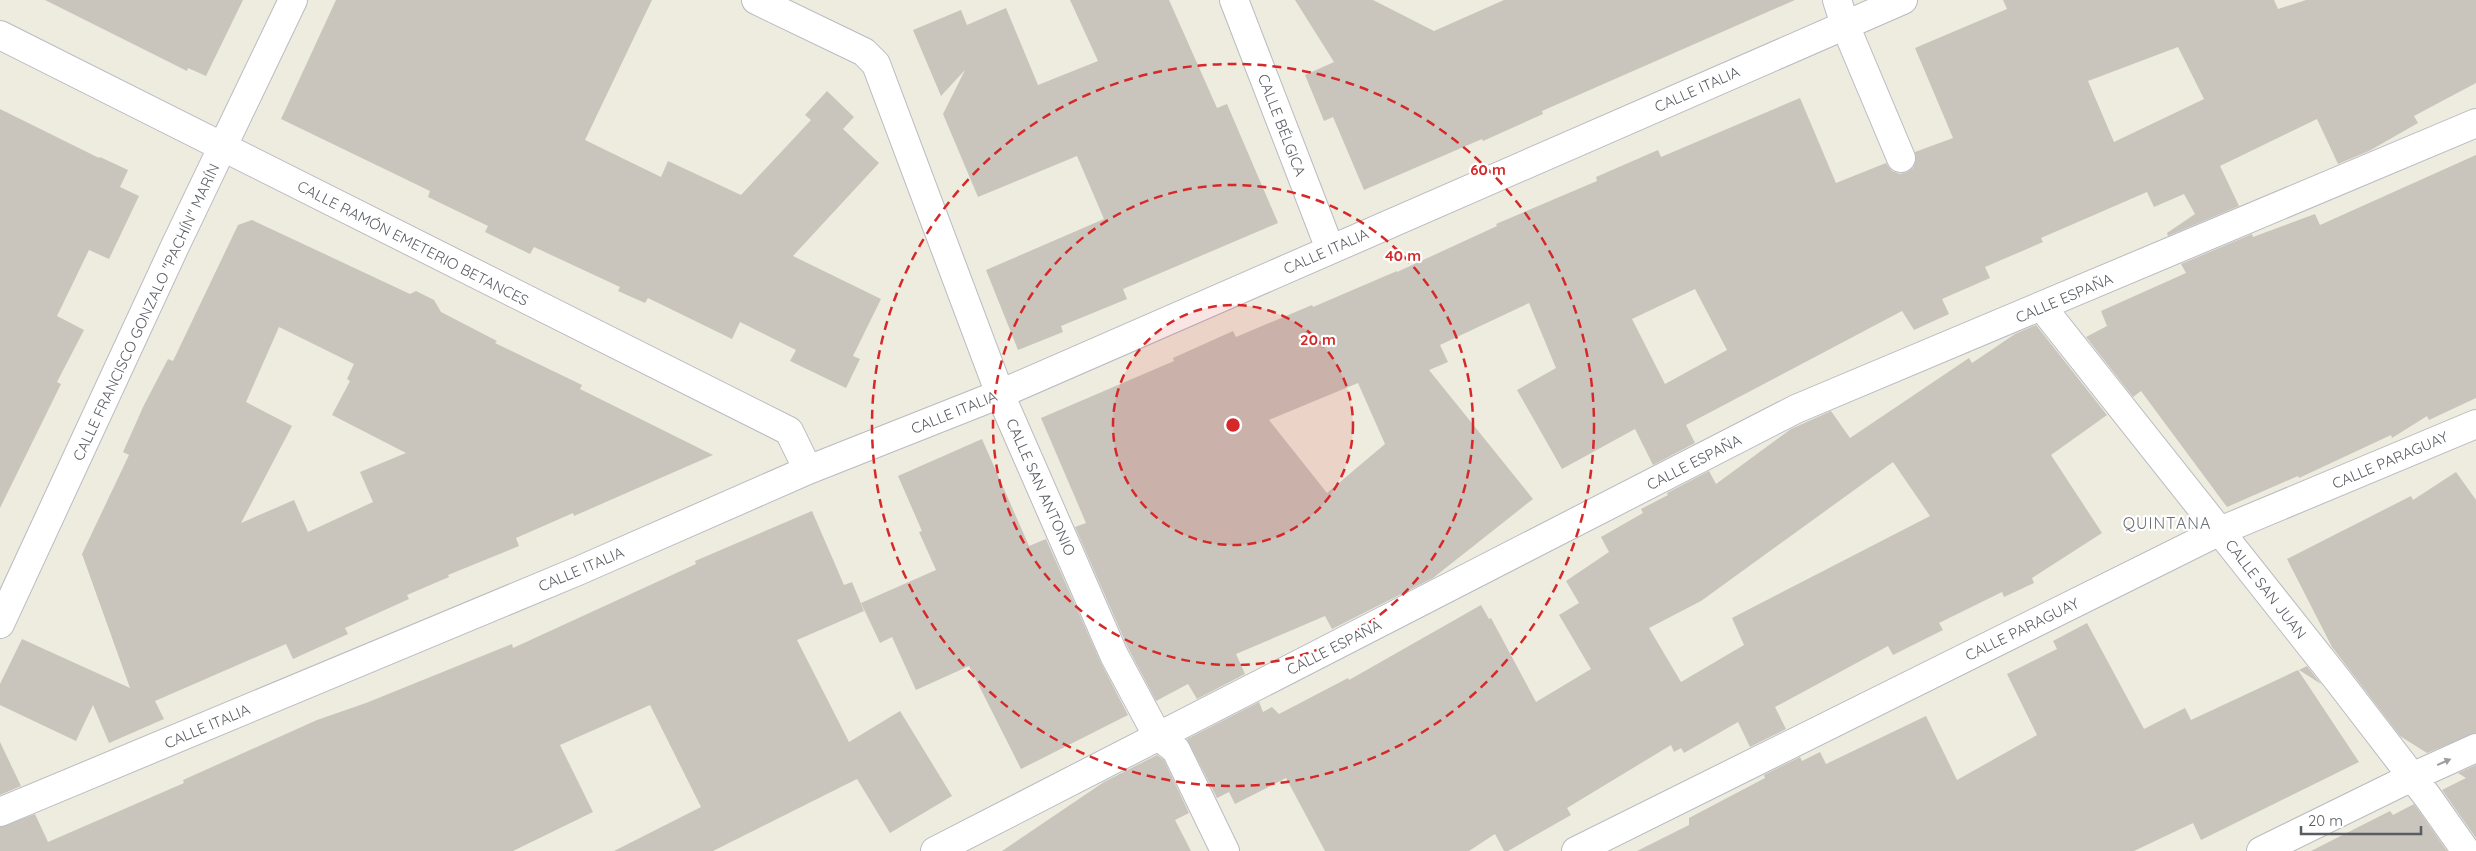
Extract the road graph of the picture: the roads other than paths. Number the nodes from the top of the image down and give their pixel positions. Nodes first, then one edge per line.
1 (293, 0) edge
2 (756, 0) edge
3 (1234, 0) edge
4 (1903, 0) edge
5 (1841, 12) edge
6 (0, 35) edge
7 (2476, 123) edge
8 (223, 148) junction
9 (1901, 158) dead end
10 (1330, 249) junction
11 (2042, 307) junction
12 (1000, 394) junction
13 (2476, 424) edge
14 (808, 470) junction
15 (2220, 531) junction
16 (0, 624) edge
17 (1157, 735) junction
18 (2476, 748) edge
19 (2412, 777) junction
20 (0, 812) edge
21 (935, 851) edge
22 (1226, 851) edge
23 (1576, 851) edge
24 (2261, 851) edge
25 (2466, 851) edge

1 - 8 street, CALLE FRANCISCO GONZALO "PACHÍN" MARÍN
2 - 12 street, CALLE SAN ANTONIO
3 - 10 street, CALLE BÉLGICA
4 - 5 street, CALLE ITALIA
5 - 9 street
5 - 10 street, CALLE ITALIA
6 - 8 street, CALLE RAMÓN EMETERIO BETANCES
7 - 11 street, CALLE ESPAÑA
8 - 14 street, CALLE RAMÓN EMETERIO BETANCES
8 - 16 street, CALLE FRANCISCO GONZALO "PACHÍN" MARÍN
10 - 12 street, CALLE ITALIA
11 - 15 street, CALLE SAN JUAN
11 - 17 street, CALLE ESPAÑA
12 - 14 street, CALLE ITALIA
12 - 17 street, CALLE SAN ANTONIO
13 - 15 street, CALLE PARAGUAY
14 - 20 street, CALLE ITALIA
15 - 19 street, CALLE SAN JUAN
15 - 23 street, CALLE PARAGUAY
17 - 21 street, CALLE ESPAÑA
17 - 22 street, CALLE SAN ANTONIO
19 -> 18 street
19 - 24 street
19 - 25 street, CALLE SAN JUAN

